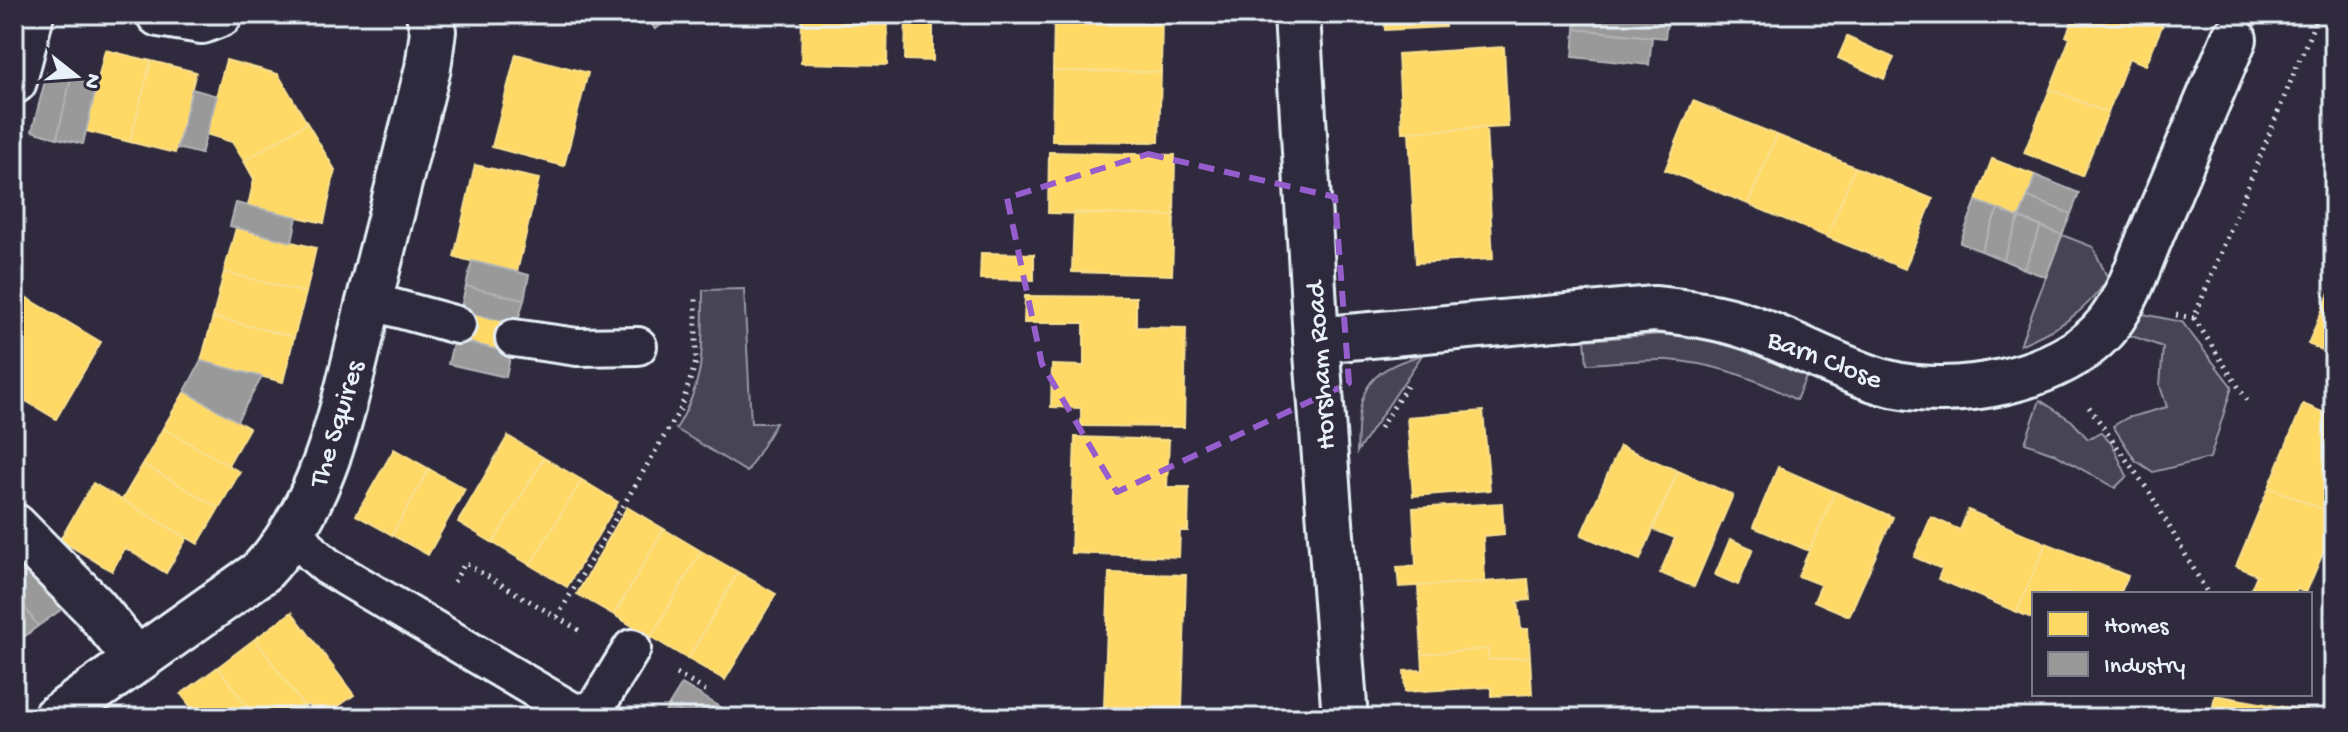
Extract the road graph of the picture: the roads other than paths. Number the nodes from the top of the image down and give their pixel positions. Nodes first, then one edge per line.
1 (31, 14) edge
2 (159, 14) edge
3 (220, 14) edge
4 (429, 14) edge
5 (1297, 14) edge
6 (2234, 39) dead end
7 (14, 81) edge
8 (369, 301) junction
9 (457, 325) dead end
10 (514, 338) dead end
11 (1316, 340) junction
12 (638, 346) dead end
13 (14, 526) edge
14 (294, 530) junction
15 (632, 648) road end
16 (136, 659) junction
17 (55, 718) edge
18 (1345, 718) edge

1 - 7 street
2 - 3 street
4 - 8 street, The Squires
5 - 11 street, Horsham Road
6 - 11 street, Barn Close
8 - 9 lane
8 - 14 street, The Squires
10 - 12 lane
11 - 18 street, Horsham Road
13 - 16 street
14 - 15 lane
14 - 16 street, The Squires
16 - 17 street, The Squires

